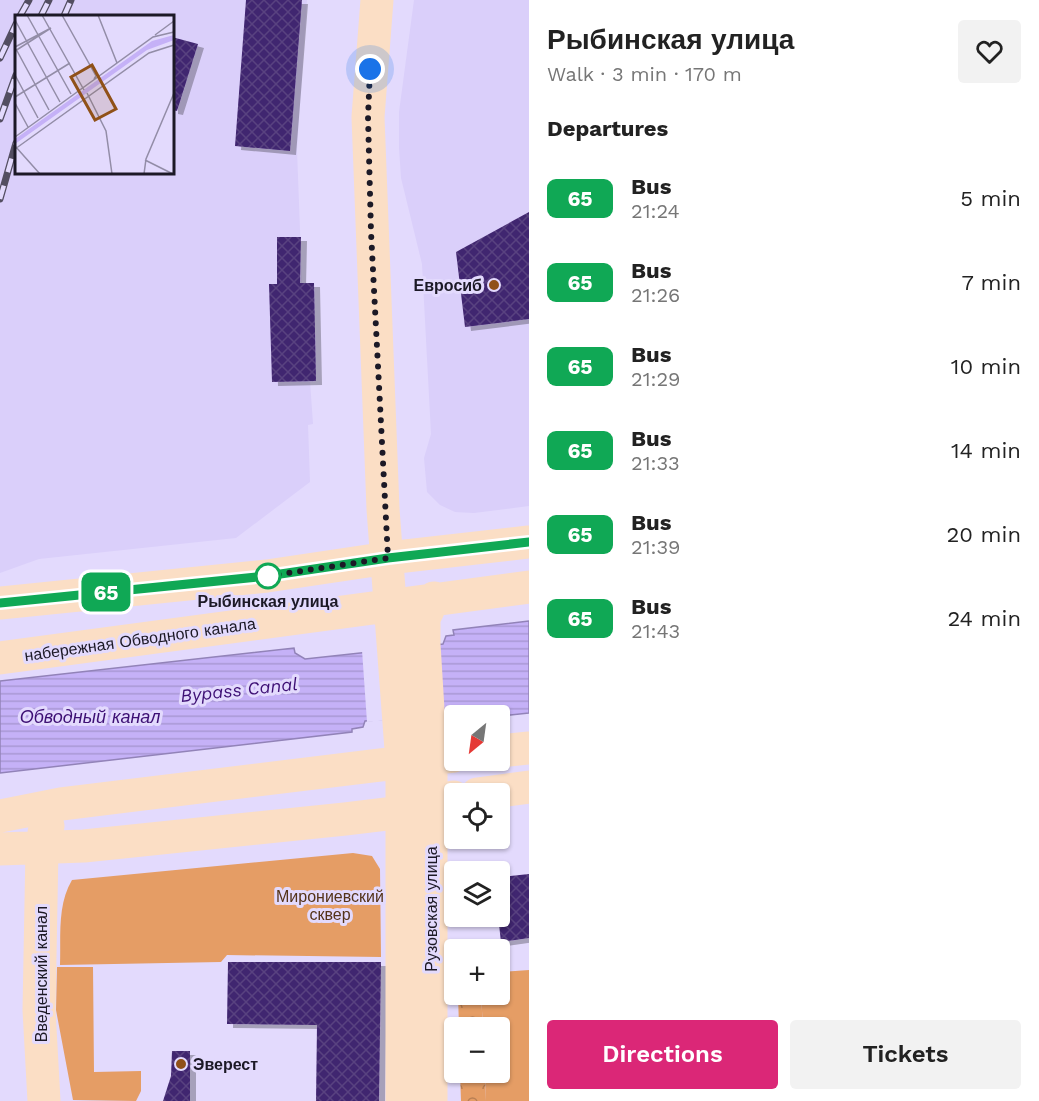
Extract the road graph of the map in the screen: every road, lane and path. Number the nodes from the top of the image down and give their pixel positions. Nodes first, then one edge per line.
1 (377, 0) edge
2 (529, 542) edge
3 (388, 558) junction
4 (529, 587) edge
5 (434, 598) junction
6 (0, 603) edge
7 (392, 604) junction
8 (409, 646) junction
9 (0, 658) edge
10 (529, 748) edge
11 (510, 750) edge
12 (429, 760) edge
13 (529, 787) edge
14 (172, 790) junction
15 (510, 790) edge
16 (0, 792) edge
17 (429, 804) edge
18 (0, 816) edge
19 (42, 848) junction
20 (0, 849) edge
21 (44, 1101) edge
22 (402, 1101) edge
23 (431, 1101) edge

1 - 3 main road
2 - 3 main road
3 - 6 main road
3 - 7 main road
4 - 5 main road, набережная Обводного канала
5 - 7 main road, набережная Обводного канала
5 - 8 main road
7 - 8 main road
7 - 9 main road, набережная Обводного канала
8 - 12 main road, Рузовская улица
10 - 11 main road
12 - 14 main road
12 - 17 main road, Рузовская улица
13 - 15 main road
14 - 16 main road
14 - 18 main road
14 - 19 main road
17 - 19 main road
17 - 22 main road, Рузовская улица
17 - 23 main road, Рузовская улица
19 - 20 main road
19 - 21 main road, Введенский канал

